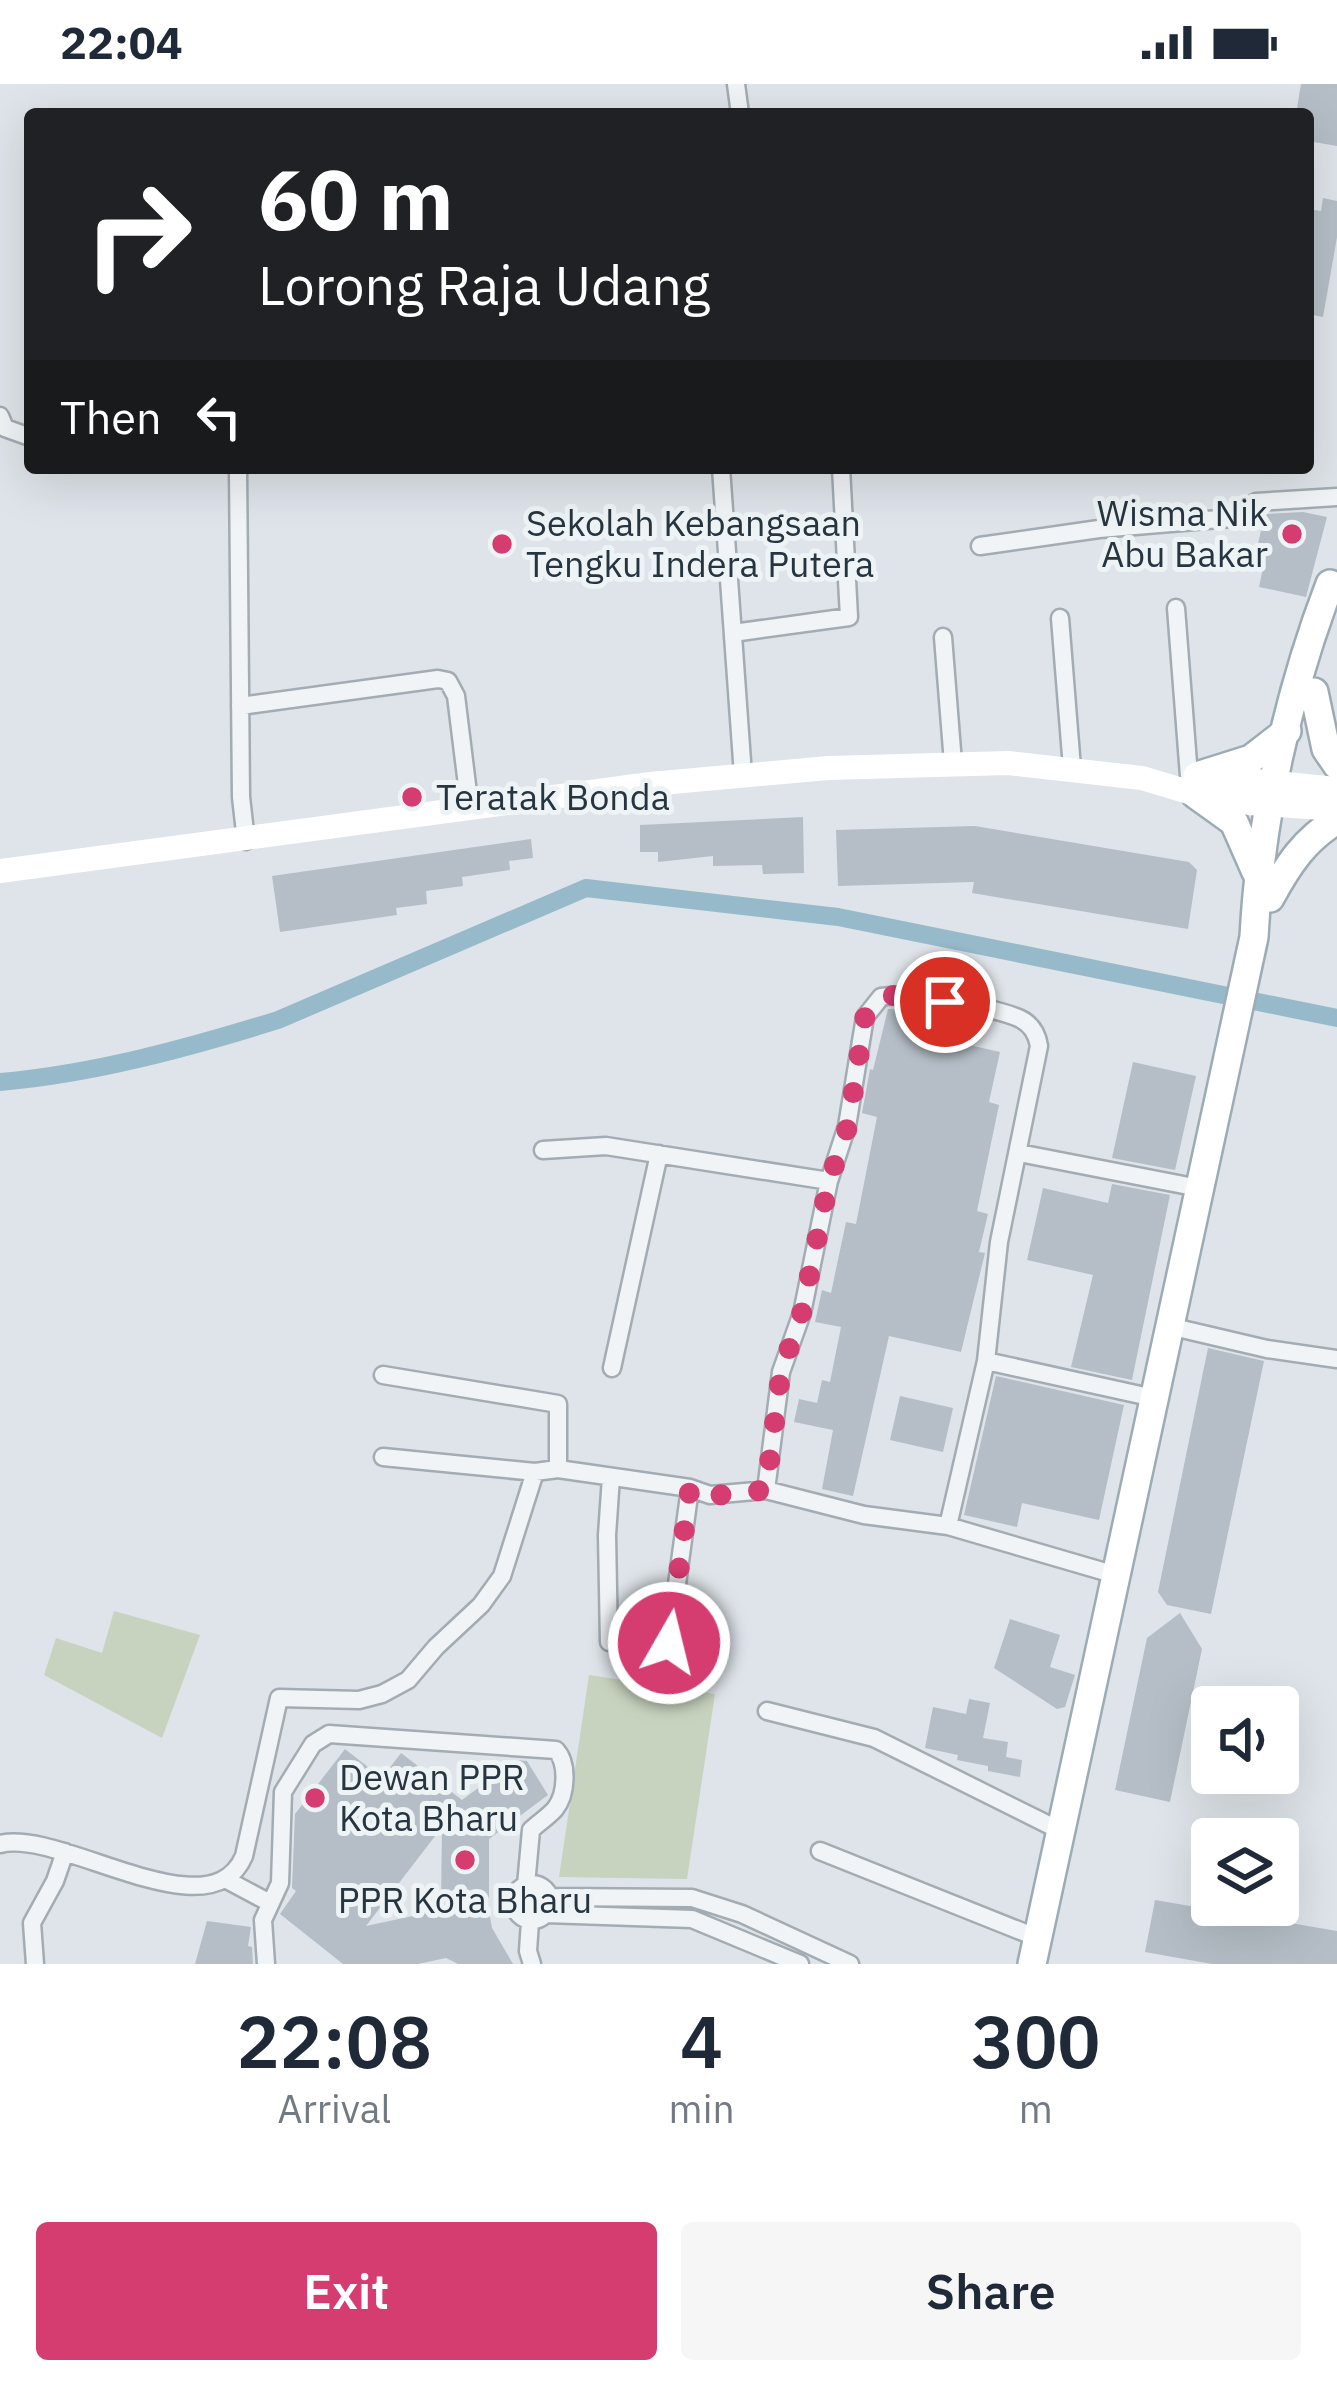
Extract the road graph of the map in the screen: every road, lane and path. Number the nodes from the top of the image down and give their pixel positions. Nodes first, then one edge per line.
1 (0, 416) edge
2 (24, 435) edge
3 (238, 474) edge
4 (721, 474) edge
5 (841, 474) edge
6 (1337, 497) edge
7 (980, 546) dead end
8 (1334, 571) edge
9 (1176, 608) dead end
10 (1060, 618) dead end
11 (733, 633) junction
12 (944, 637) dead end
13 (1314, 692) junction
14 (240, 706) junction
15 (1287, 731) junction
16 (953, 763) junction
17 (1337, 765) edge
18 (1072, 768) junction
19 (743, 775) junction
20 (1194, 782) junction
21 (1337, 788) edge
22 (1283, 795) junction
23 (470, 809) junction
24 (1337, 809) edge
25 (1337, 820) edge
26 (246, 841) junction
27 (0, 871) edge
28 (1264, 887) junction
29 (543, 1150) dead end
30 (1019, 1153) junction
31 (659, 1154) junction
32 (829, 1181) junction
33 (1199, 1188) junction
34 (1169, 1326) junction
35 (1337, 1359) edge
36 (986, 1361) junction
37 (612, 1368) dead end
38 (383, 1375) dead end
39 (1154, 1398) junction
40 (383, 1456) dead end
41 (558, 1469) junction
42 (535, 1472) junction
43 (611, 1477) junction
44 (690, 1488) junction
45 (766, 1490) junction
46 (948, 1526) junction
47 (1116, 1575) junction
48 (611, 1620) junction
49 (609, 1642) dead end
50 (767, 1711) dead end
51 (1061, 1831) junction
52 (0, 1844) edge
53 (820, 1851) dead end
54 (65, 1852) junction
55 (225, 1879) junction
56 (526, 1885) junction
57 (270, 1903) junction
58 (542, 1911) junction
59 (1035, 1951) edge
60 (35, 1964) edge
61 (266, 1964) edge
62 (532, 1964) edge
63 (800, 1964) edge
64 (850, 1964) edge

1 - 2 street
3 - 14 street
4 - 11 street
5 - 11 street
6 - 7 street
8 - 13 main road
8 - 15 main road
9 - 20 street
10 - 18 street
11 - 19 street
12 - 16 street
13 - 17 main road
13 - 22 main road
14 - 23 street
14 - 26 street
15 - 20 main road
15 - 22 main road
16 - 18 main road
16 - 19 main road
18 - 20 main road
19 - 23 main road
20 - 22 main road
20 - 28 main road
21 - 22 main road
22 - 24 main road
22 - 28 main road
23 - 26 main road
25 - 28 main road
26 - 27 main road
28 - 33 main road
29 - 31 street
30 - 32 street
30 - 33 street
30 - 36 street
31 - 32 street
31 - 37 street
32 - 45 street
33 - 34 main road
34 - 35 street
34 - 39 main road
36 - 39 street
36 - 46 street
38 - 41 street
39 - 47 main road
40 - 42 street
41 - 42 street
41 - 43 street
42 - 55 street
43 - 44 street
43 - 48 street
44 - 45 street
44 - 48 street
45 - 46 street
46 - 47 street
47 - 51 main road
48 - 49 street
50 - 51 street
51 - 59 main road
52 - 54 street
53 - 59 street
54 - 55 street
54 - 60 street
55 - 57 street
56 - 57 street
56 - 58 street
56 - 58 street
57 - 61 street
58 - 62 street
58 - 63 street
58 - 64 street

